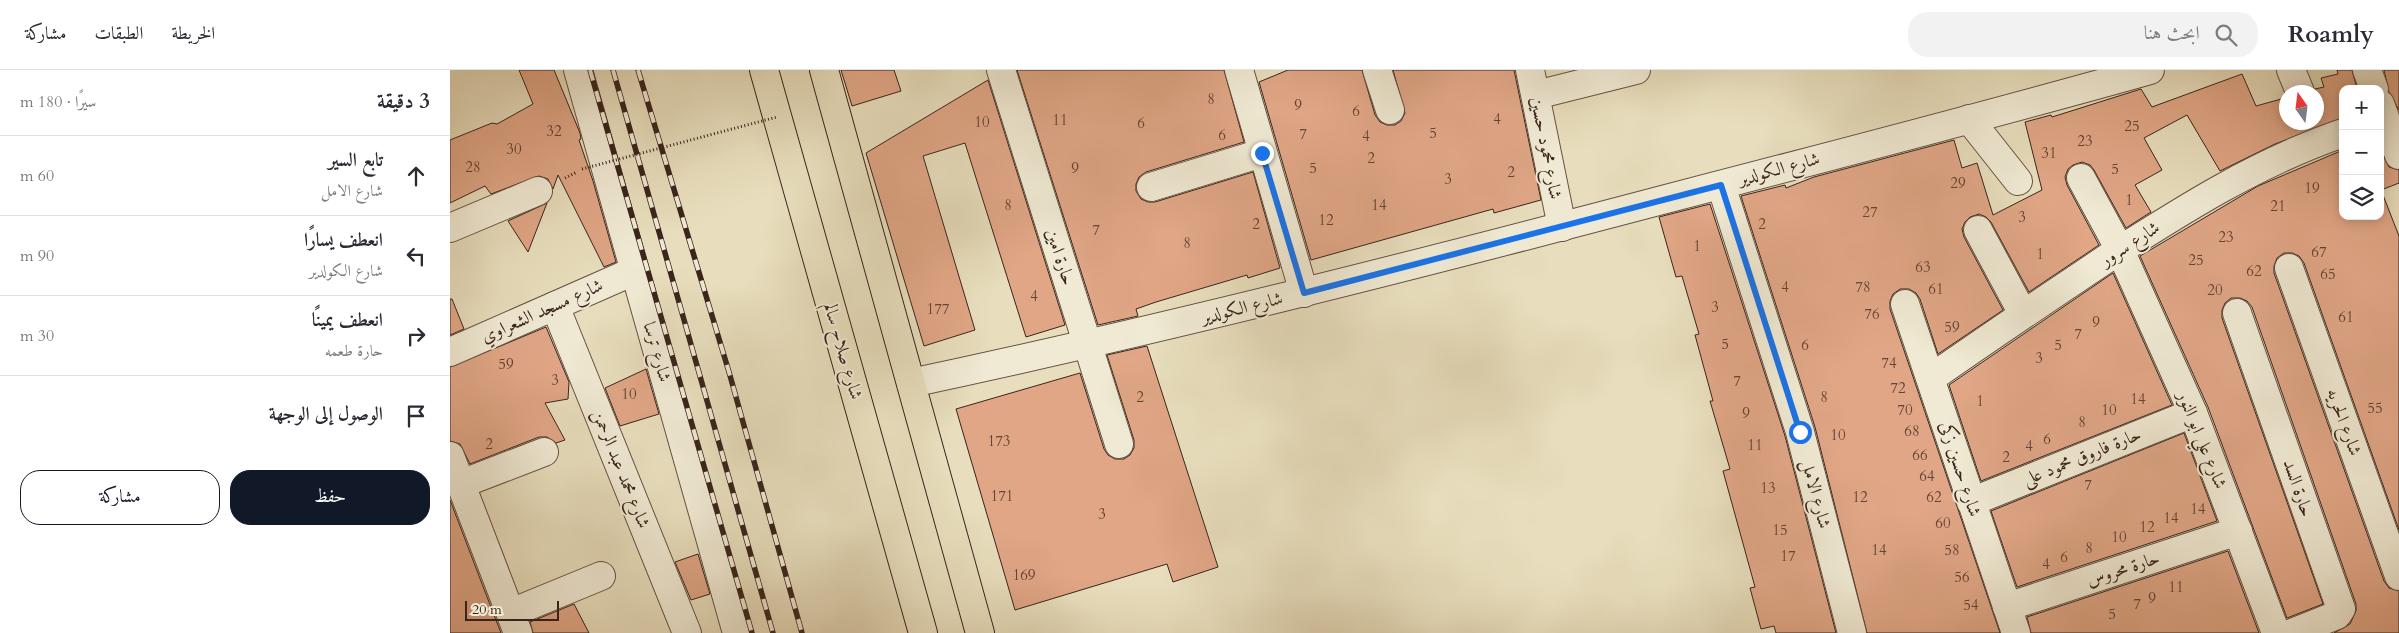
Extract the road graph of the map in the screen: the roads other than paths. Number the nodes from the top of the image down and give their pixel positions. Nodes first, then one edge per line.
1 (578, 70) edge
2 (764, 70) edge
3 (824, 70) edge
4 (1001, 70) edge
5 (1239, 70) edge
6 (1377, 70) edge
7 (1636, 70) edge
8 (2150, 70) edge
9 (2292, 70) edge
10 (2367, 70) edge
11 (2085, 79) edge
12 (1533, 82) edge
13 (2297, 85) edge
14 (2373, 85) edge
15 (1390, 110) dead end
16 (1969, 119) junction
17 (2384, 120) edge
18 (2324, 132) edge
19 (1262, 153) junction
20 (2399, 155) edge
21 (2081, 178) dead end
22 (2018, 181) dead end
23 (1721, 185) junction
24 (550, 186) road end
25 (1151, 187) dead end
26 (1562, 227) junction
27 (450, 228) edge
28 (1978, 230) dead end
29 (2120, 250) junction
30 (2289, 268) dead end
31 (634, 271) junction
32 (1304, 293) junction
33 (1905, 304) dead end
34 (555, 306) junction
35 (2237, 313) dead end
36 (2023, 314) junction
37 (1088, 346) junction
38 (450, 352) edge
39 (1931, 378) junction
40 (912, 383) junction
41 (2194, 413) junction
42 (1119, 444) dead end
43 (544, 452) dead end
44 (450, 456) edge
45 (461, 484) junction
46 (1971, 502) junction
47 (2238, 531) junction
48 (601, 576) dead end
49 (2399, 576) edge
50 (2007, 608) junction
51 (514, 623) edge
52 (687, 633) edge
53 (737, 633) edge
54 (923, 633) edge
55 (980, 633) edge
56 (1852, 633) edge
57 (2016, 633) edge
58 (2276, 633) edge
59 (2292, 633) edge

1 - 31 street, شارع ترسا
2 - 54 highway, شارع صلاح سالم
3 - 40 highway
4 - 37 street, حارة امين
5 - 19 street
6 - 15 street
7 - 12 street
8 - 11 street, شارع الكولدير
9 - 13 street
10 - 14 street
11 - 16 street, شارع الكولدير
12 - 26 street, شارع محمود حسين
16 - 22 street
16 - 23 street, شارع الكولدير
17 - 20 street
18 - 29 street, شارع سرور
19 - 25 street
19 - 32 street
21 - 29 street, شارع علي ابو النور
23 - 26 street, شارع الكولدير
23 - 56 street, شارع الامل
24 - 27 street
26 - 32 street, شارع الكولدير
28 - 36 street
29 - 36 street, شارع سرور
29 - 41 street, شارع علي ابو النور
30 - 49 street, شارع الحريه
31 - 34 street, شارع مسجد الشعراوي
31 - 53 street, شارع ترسا
32 - 37 street, شارع الكولدير
33 - 39 street, شارع حسين زكى
34 - 38 street, شارع مسجد الشعراوي
34 - 52 street, شارع محمد عبد الرحمن
35 - 59 street, حارة السد
36 - 39 street, شارع سرور
37 - 40 street, شارع الكولدير
37 - 42 street, حارة امين
39 - 46 street, شارع حسين زكى
40 - 55 highway
41 - 46 street, حارة فاروق محمود على
41 - 47 street, شارع علي ابو النور
43 - 45 street
44 - 45 street
45 - 51 street
46 - 50 street, شارع حسين زكى
47 - 50 street, حارة محروس
47 - 58 street, شارع علي ابو النور
48 - 51 street
50 - 57 street, شارع حسين زكى

